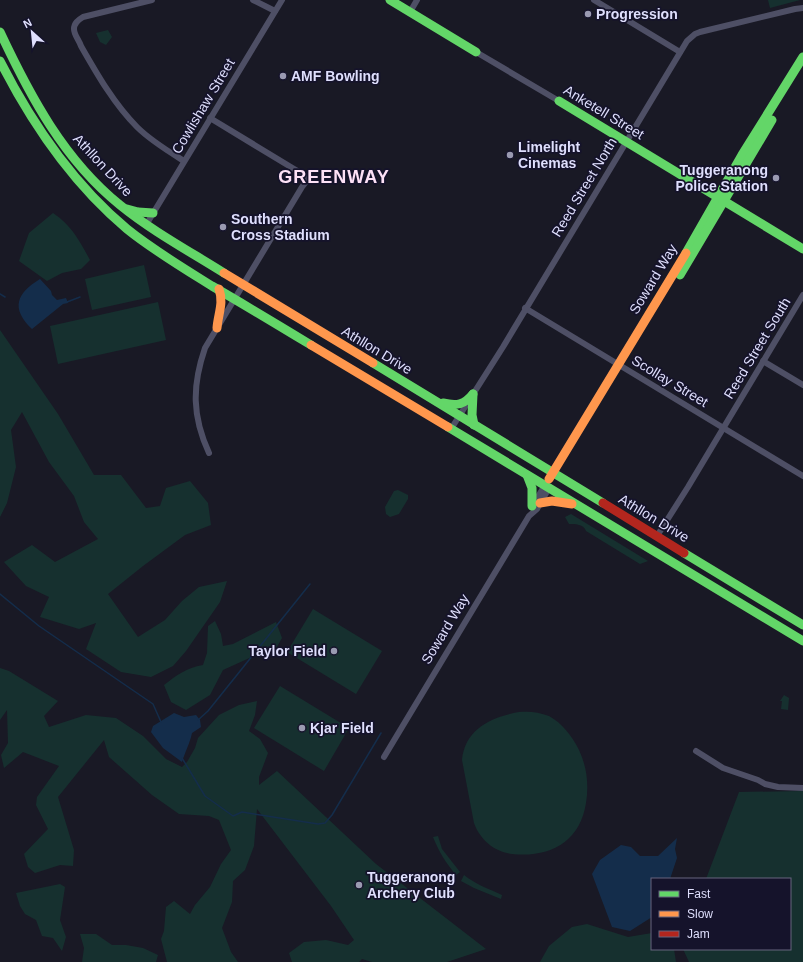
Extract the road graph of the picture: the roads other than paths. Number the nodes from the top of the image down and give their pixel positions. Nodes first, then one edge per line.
1 (152, 0) edge
2 (253, 0) edge
3 (282, 0) edge
4 (390, 0) edge
5 (417, 0) edge
6 (594, 0) edge
7 (803, 8) edge
8 (275, 10) junction
9 (410, 12) junction
10 (0, 32) edge
11 (476, 52) joint
12 (680, 52) junction
13 (803, 57) edge
14 (0, 61) edge
15 (803, 68) edge
16 (559, 102) joint
17 (210, 118) junction
18 (626, 142) junction
19 (184, 161) junction
20 (721, 199) junction
21 (123, 208) junction
22 (153, 213) junction
23 (119, 223) junction
24 (146, 225) junction
25 (803, 249) edge
26 (173, 261) junction
27 (243, 285) junction
28 (219, 289) junction
29 (803, 295) edge
30 (234, 298) junction
31 (525, 308) junction
32 (217, 328) junction
33 (763, 361) junction
34 (620, 365) junction
35 (803, 385) edge
36 (473, 394) junction
37 (432, 399) junction
38 (459, 416) junction
39 (474, 425) junction
40 (723, 428) junction
41 (451, 429) junction
42 (209, 453) dead end
43 (555, 474) junction
44 (527, 475) junction
45 (803, 476) edge
46 (547, 487) junction
47 (576, 504) junction
48 (536, 505) junction
49 (657, 536) junction
50 (631, 537) junction
51 (682, 568) junction
52 (803, 625) edge
53 (803, 641) edge
54 (696, 751) dead end
55 (384, 757) dead end
56 (803, 788) edge

1 - 19 street
2 - 8 street
3 - 8 street, Cowlishaw Street
4 - 9 main road, Anketell Street
5 - 9 street
6 - 12 street
7 - 12 street, Reed Street North
8 - 17 street, Cowlishaw Street
9 - 11 main road, Anketell Street
10 - 21 main road, Athllon Drive
11 - 16 street, Anketell Street
12 - 18 street, Reed Street North
13 - 20 main road, Soward Way
14 - 23 main road, Athllon Drive
15 - 20 main road, Soward Way
16 - 18 main road, Anketell Street
17 - 19 street, Cowlishaw Street
17 - 27 street
18 - 20 main road, Anketell Street
18 - 31 street, Reed Street North
19 - 22 street, Cowlishaw Street
20 - 25 main road, Anketell Street
20 - 34 main road, Soward Way
21 - 22 main road
21 - 24 main road, Athllon Drive
22 - 24 street, Cowlishaw Street
23 - 24 main road
23 - 26 main road, Athllon Drive
24 - 26 main road
24 - 27 main road, Athllon Drive
26 - 28 main road, Athllon Drive
27 - 30 street
27 - 37 main road, Athllon Drive
28 - 30 main road, Athllon Drive
28 - 32 main road
29 - 33 street, Reed Street South
30 - 32 street
30 - 41 main road, Athllon Drive
31 - 34 street, Scollay Street
31 - 36 street, Reed Street North
32 - 42 street
33 - 35 street
33 - 40 street, Reed Street South
34 - 40 street, Scollay Street
34 - 43 main road, Soward Way
36 - 37 main road
36 - 38 street, Reed Street North
36 - 39 main road
37 - 38 main road, Athllon Drive
38 - 39 main road, Athllon Drive
38 - 41 street, Reed Street North
39 - 43 main road, Athllon Drive
40 - 45 street, Scollay Street
40 - 49 street, Reed Street South
41 - 44 main road, Athllon Drive
43 - 46 main road, Soward Way
43 - 49 main road, Athllon Drive
44 - 46 main road, Athllon Drive
44 - 48 main road
46 - 47 main road, Athllon Drive
46 - 48 street, Soward Way
47 - 48 main road
47 - 50 main road, Athllon Drive
48 - 55 street, Soward Way
49 - 50 main road
49 - 51 main road
49 - 52 main road, Athllon Drive
50 - 51 main road, Athllon Drive
51 - 53 main road, Athllon Drive
54 - 56 street

